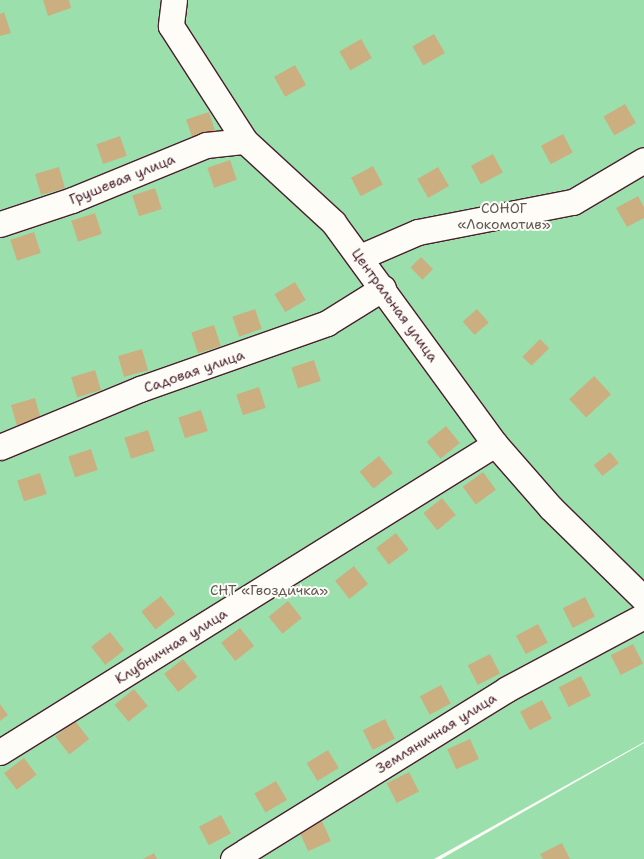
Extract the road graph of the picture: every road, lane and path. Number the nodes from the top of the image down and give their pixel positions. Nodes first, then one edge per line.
1 (174, 0) edge
2 (245, 141) junction
3 (644, 160) edge
4 (0, 224) edge
5 (360, 256) junction
6 (383, 288) junction
7 (495, 444) junction
8 (0, 447) edge
9 (644, 599) edge
10 (644, 616) edge
11 (0, 752) edge
12 (233, 859) edge

1 - 2 street, Центральная улица
2 - 4 street, Грушевая улица
2 - 5 street, Центральная улица
3 - 5 street
5 - 6 street, Центральная улица
6 - 7 street, Центральная улица
6 - 8 street, Садовая улица
7 - 9 street, Центральная улица
7 - 11 street, Клубничная улица
10 - 12 street, Земляничная улица

